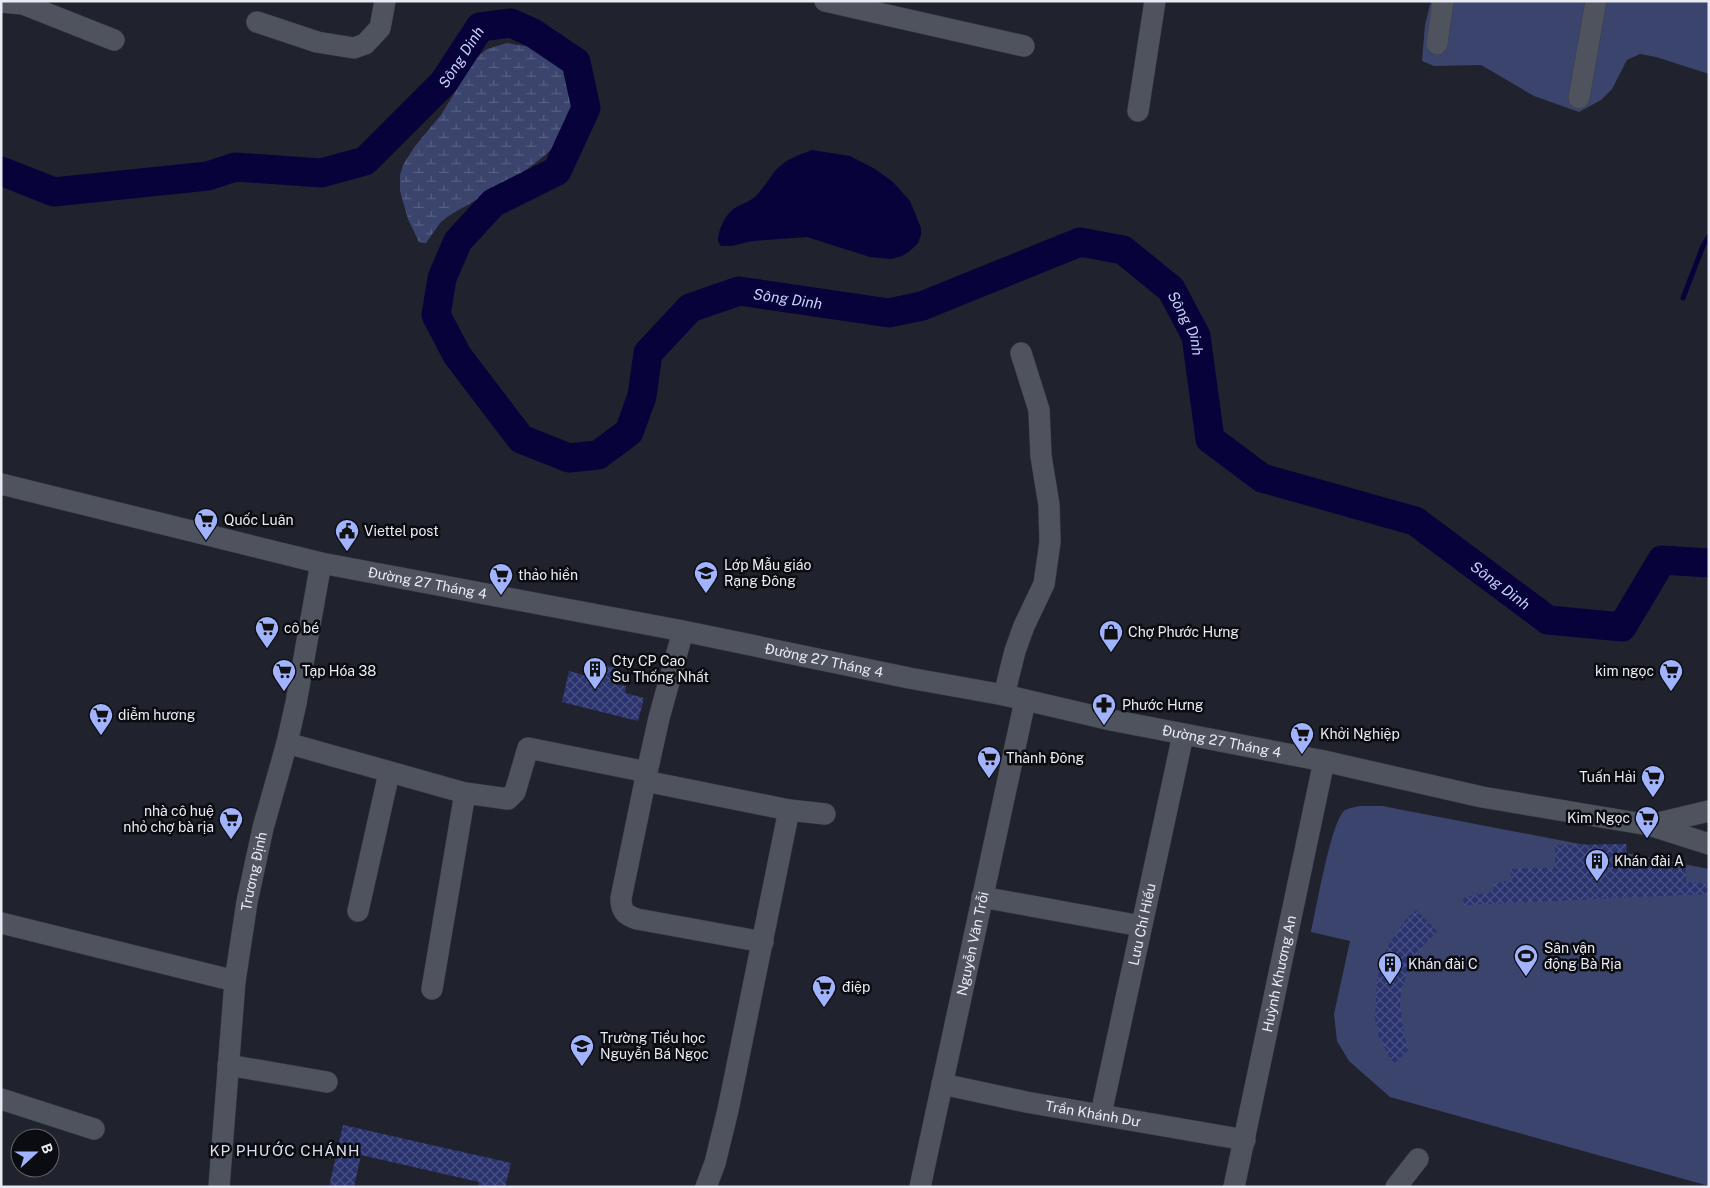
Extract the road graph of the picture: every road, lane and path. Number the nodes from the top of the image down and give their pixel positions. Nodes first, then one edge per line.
1 (385, 1) edge
2 (825, 1) edge
3 (1155, 1) edge
4 (1443, 1) edge
5 (1596, 1) edge
6 (1, 2) edge
7 (257, 22) dead end
8 (114, 40) dead end
9 (1436, 44) dead end
10 (1024, 46) dead end
11 (1580, 98) dead end
12 (1138, 111) dead end
13 (1020, 353) dead end
14 (1, 484) edge
15 (320, 563) junction
16 (683, 631) junction
17 (1004, 694) junction
18 (1025, 701) junction
19 (1183, 735) junction
20 (287, 743) junction
21 (1324, 761) junction
22 (389, 772) junction
23 (646, 776) junction
24 (465, 793) junction
25 (789, 810) junction
26 (1709, 811) edge
27 (825, 814) dead end
28 (1649, 825) junction
29 (1709, 844) edge
30 (982, 897) junction
31 (358, 911) dead end
32 (1, 923) edge
33 (1141, 926) junction
34 (763, 942) junction
35 (235, 981) junction
36 (432, 989) dead end
37 (228, 1065) junction
38 (327, 1082) dead end
39 (942, 1084) junction
40 (1, 1099) edge
41 (1101, 1114) junction
42 (94, 1129) dead end
43 (1244, 1140) junction
44 (1418, 1159) dead end
45 (1240, 1184) edge
46 (218, 1187) edge
47 (706, 1187) edge
48 (920, 1187) edge
49 (1396, 1187) edge

1 - 7 street
2 - 10 street
3 - 12 street
4 - 9 street
5 - 11 street
6 - 8 street
13 - 17 street
14 - 15 street, Đường 27 Tháng 4
15 - 16 street, Đường 27 Tháng 4
15 - 20 street, Trương Định
16 - 17 street, Đường 27 Tháng 4
16 - 23 street
17 - 18 street, Đường 27 Tháng 4
18 - 19 street, Đường 27 Tháng 4
18 - 30 street, Nguyễn Văn Trỗi
19 - 21 street, Đường 27 Tháng 4
19 - 33 street, Lưu Chí Hiếu
20 - 22 street
20 - 35 street, Trương Định
21 - 28 street, Đường 27 Tháng 4
21 - 43 street, Huỳnh Khương An
22 - 24 street
22 - 31 street
23 - 24 street
23 - 25 street
23 - 34 street
24 - 36 street
25 - 27 street
25 - 34 street
26 - 28 street, Đường 27 Tháng 4
28 - 29 street, Đường 27 Tháng 4
30 - 33 street
30 - 39 street, Nguyễn Văn Trỗi
32 - 35 street
33 - 41 street, Lưu Chí Hiếu
34 - 47 street
35 - 37 street, Trương Định
37 - 38 street
37 - 46 street, Trương Định
39 - 41 street, Trần Khánh Dư
39 - 48 street, Nguyễn Văn Trỗi
40 - 42 street
41 - 43 street, Trần Khánh Dư
43 - 45 street, Huỳnh Khương An
44 - 49 street

